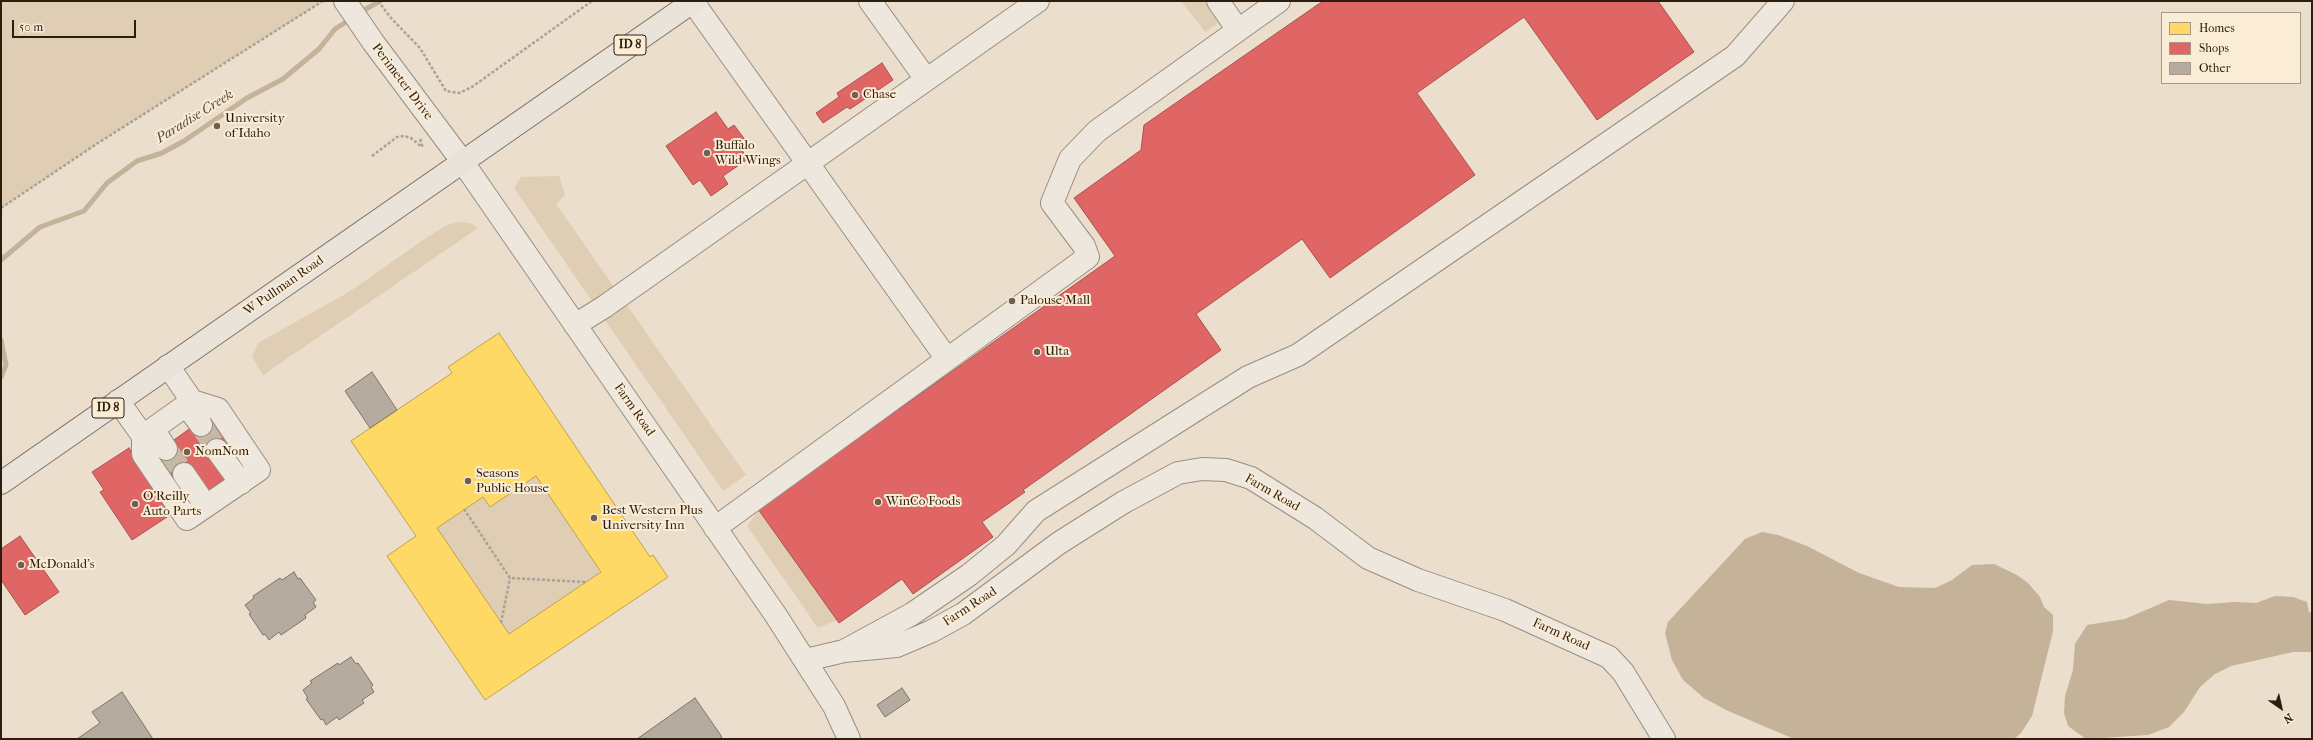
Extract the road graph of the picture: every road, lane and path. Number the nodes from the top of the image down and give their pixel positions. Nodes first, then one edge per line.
1 (323, 1) edge
2 (345, 1) edge
3 (378, 1) edge
4 (592, 1) edge
5 (694, 1) edge
6 (870, 1) edge
7 (1038, 1) edge
8 (1218, 1) edge
9 (1279, 1) edge
10 (1783, 1) edge
11 (1238, 30) junction
12 (926, 79) junction
13 (423, 148) dead end
14 (372, 156) dead end
15 (462, 161) junction
16 (808, 163) junction
17 (1, 208) edge
18 (575, 325) junction
19 (947, 359) junction
20 (168, 366) junction
21 (118, 401) junction
22 (189, 403) junction
23 (201, 425) tunnel mouth
24 (148, 433) junction
25 (166, 449) tunnel mouth
26 (218, 450) tunnel mouth
27 (184, 474) tunnel mouth
28 (241, 482) junction
29 (1, 483) edge
30 (206, 506) junction
31 (464, 509) dead end
32 (715, 528) junction
33 (510, 578) junction
34 (585, 582) dead end
35 (501, 623) dead end
36 (844, 651) junction
37 (806, 660) junction
38 (849, 739) edge
39 (1664, 739) edge

1 - 17 path
2 - 15 street, Perimeter Drive
3 - 4 path
5 - 15 main road, W Pullman Road / ID 8
5 - 16 street
6 - 12 street
7 - 12 street
8 - 11 street
9 - 11 street
10 - 36 street
11 - 19 street
12 - 16 street
13 - 14 path
15 - 18 street, Farm Road
15 - 20 main road, W Pullman Road / ID 8
16 - 18 street
16 - 19 street
18 - 32 street, Farm Road
19 - 32 street
20 - 21 main road, W Pullman Road / ID 8
20 - 22 street
21 - 24 street
21 - 29 main road, W Pullman Road / ID 8
22 - 23 street
22 - 24 street
22 - 28 street
24 - 25 street
24 - 30 street
26 - 28 street
27 - 30 street
28 - 30 street
31 - 33 path
32 - 37 street, Farm Road
33 - 34 path
33 - 35 path
36 - 37 street, Farm Road
36 - 39 street, Farm Road
37 - 38 street, Farm Road

